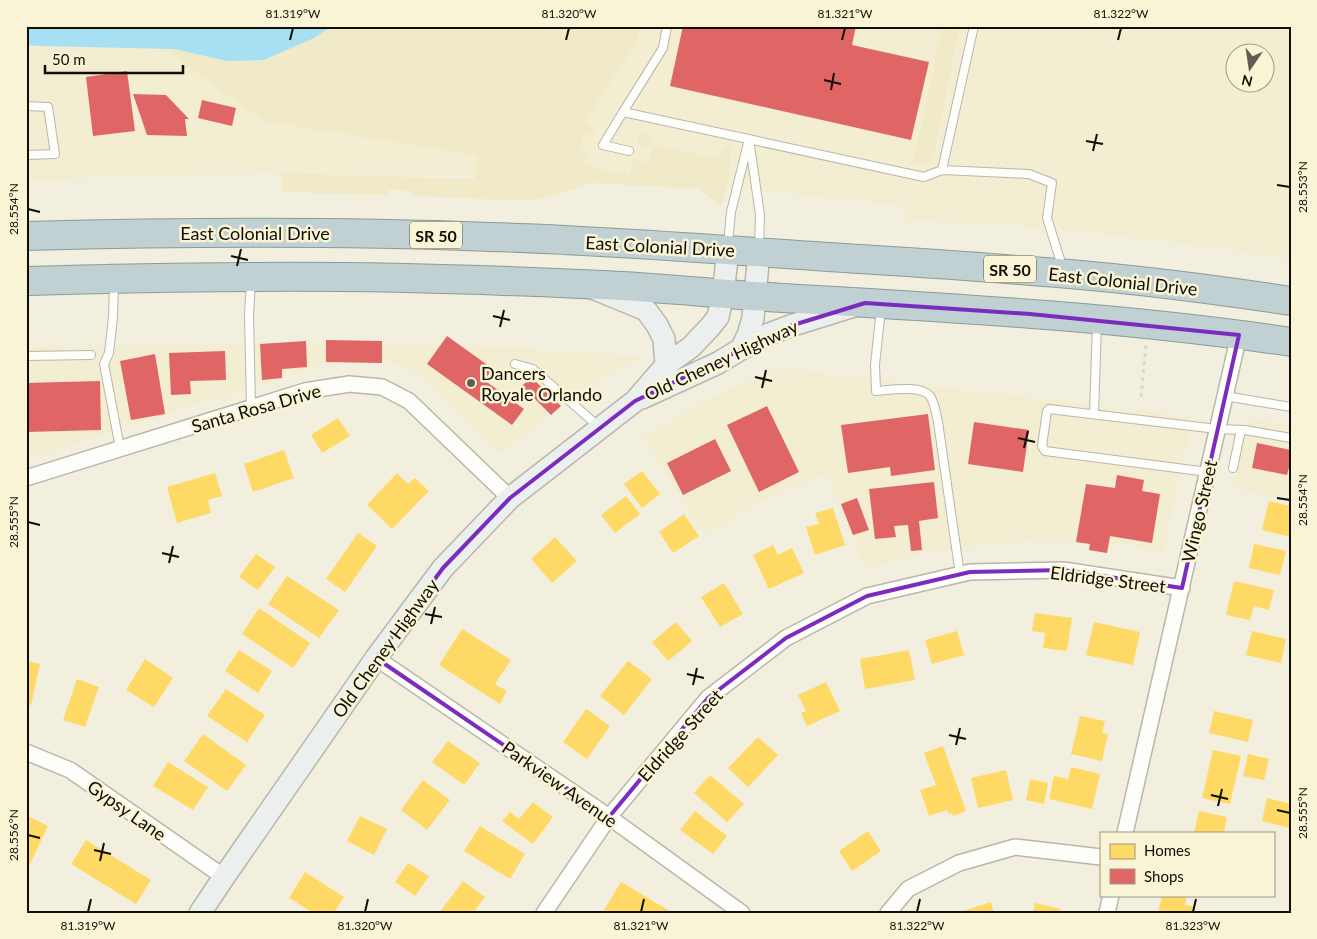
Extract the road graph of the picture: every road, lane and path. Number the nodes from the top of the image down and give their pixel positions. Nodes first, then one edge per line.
1 (667, 26) edge
2 (974, 26) edge
3 (26, 106) edge
4 (623, 112) junction
5 (749, 139) junction
6 (629, 151) dead end
7 (26, 155) edge
8 (942, 170) junction
9 (26, 236) edge
10 (728, 250) junction
11 (759, 252) junction
12 (1064, 274) junction
13 (251, 276) junction
14 (115, 279) junction
15 (26, 281) edge
16 (583, 284) junction
17 (723, 294) junction
18 (755, 296) junction
19 (1291, 301) edge
20 (873, 303) junction
21 (1097, 320) junction
22 (1238, 335) junction
23 (1291, 342) edge
24 (1146, 344) dead end
25 (741, 349) junction
26 (91, 355) dead end
27 (26, 356) edge
28 (515, 364) dead end
29 (666, 365) junction
30 (1224, 396) junction
31 (1141, 397) dead end
32 (634, 401) junction
33 (251, 407) junction
34 (1291, 407) edge
35 (1094, 414) junction
36 (600, 428) junction
37 (1217, 429) junction
38 (1241, 430) junction
39 (1291, 438) edge
40 (120, 448) junction
41 (1233, 468) dead end
42 (1208, 472) junction
43 (26, 478) edge
44 (510, 498) junction
45 (960, 575) junction
46 (1182, 588) junction
47 (376, 658) junction
48 (26, 752) edge
49 (609, 817) junction
50 (1125, 832) edge
51 (1100, 857) edge
52 (224, 877) junction
53 (1111, 896) edge
54 (200, 913) edge
55 (544, 913) edge
56 (742, 913) edge
57 (888, 913) edge
58 (1107, 913) edge

1 - 4 lane
2 - 8 lane
3 - 7 lane
4 - 5 lane
4 - 6 lane
5 - 8 lane
5 - 10 lane
5 - 11 lane
8 - 12 lane
9 - 10 highway, East Colonial Drive / SR 50
10 - 11 highway, East Colonial Drive / SR 50
10 - 17 street, Old Cheney Highway
11 - 12 highway, East Colonial Drive / SR 50
11 - 18 street
12 - 19 highway, East Colonial Drive / SR 50
13 - 14 highway
13 - 16 highway
13 - 33 lane
14 - 15 highway
14 - 40 lane
16 - 17 highway
16 - 29 street
17 - 18 highway
17 - 29 street, Old Cheney Highway
18 - 20 highway
18 - 25 street
20 - 21 highway
20 - 25 street, Old Cheney Highway
20 - 45 lane
21 - 22 highway
21 - 35 lane
22 - 23 highway
22 - 30 street, Wingo Street
24 - 31 path
25 - 32 street, Old Cheney Highway
26 - 27 lane
28 - 36 lane
29 - 32 street, Old Cheney Highway
30 - 34 lane
30 - 37 street, Wingo Street
32 - 36 street, Old Cheney Highway
33 - 40 street, Santa Rosa Drive
33 - 44 street, Santa Rosa Drive
35 - 37 lane
35 - 42 lane
36 - 44 street, Old Cheney Highway
37 - 38 lane
37 - 42 street, Wingo Street
38 - 39 lane
38 - 41 lane
40 - 43 street, Santa Rosa Drive
42 - 46 street, Wingo Street
44 - 47 street, Old Cheney Highway
45 - 46 street, Eldridge Street
45 - 49 street, Eldridge Street
46 - 50 street, Wingo Street
47 - 49 street, Parkview Avenue
47 - 52 street, Old Cheney Highway
48 - 52 street, Gypsy Lane
49 - 55 street, Eldridge Street
49 - 56 street, Parkview Avenue
51 - 57 street
52 - 54 street, Old Cheney Highway
53 - 58 street

